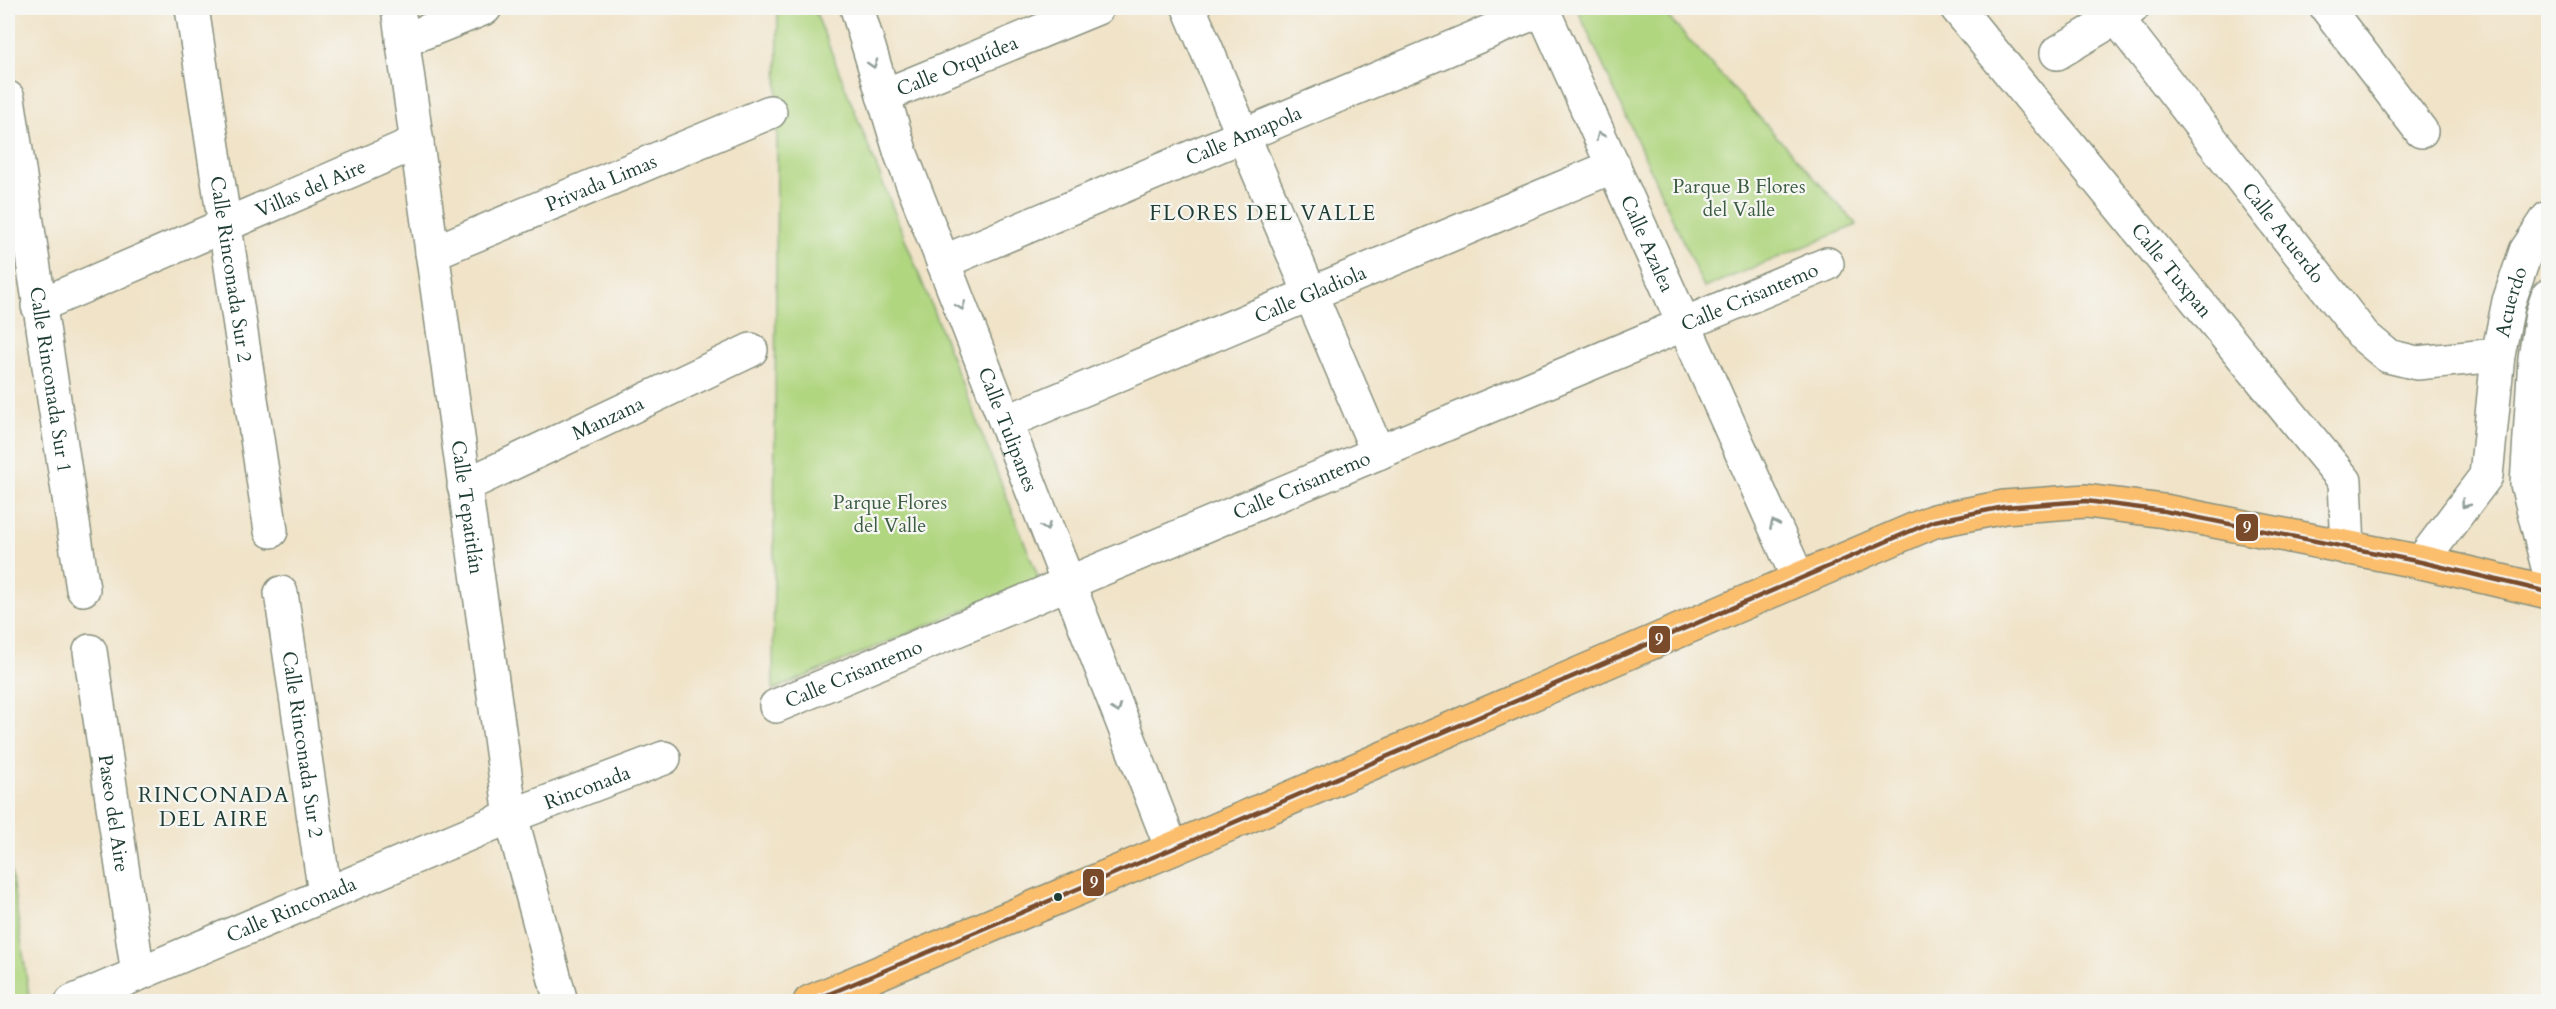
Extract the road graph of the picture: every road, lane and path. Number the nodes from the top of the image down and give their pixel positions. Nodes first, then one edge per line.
1 (192, 8) edge
2 (398, 8) edge
3 (485, 8) edge
4 (858, 8) edge
5 (1097, 8) edge
6 (1189, 8) edge
7 (1543, 8) edge
8 (1957, 8) edge
9 (2327, 8) edge
10 (2124, 12) edge
11 (402, 40) junction
12 (2057, 53) dead end
13 (883, 96) junction
14 (8, 98) edge
15 (770, 112) dead end
16 (2421, 131) dead end
17 (1244, 135) junction
18 (417, 142) junction
19 (1614, 166) junction
20 (2548, 218) edge
21 (225, 225) junction
22 (432, 253) junction
23 (943, 262) junction
24 (1827, 264) dead end
25 (1311, 294) junction
26 (2548, 296) edge
27 (38, 306) junction
28 (1684, 324) junction
29 (751, 350) dead end
30 (2498, 355) junction
31 (1005, 422) junction
32 (2490, 430) junction
33 (2530, 436) junction
34 (1377, 453) junction
35 (2486, 476) junction
36 (2527, 484) junction
37 (464, 486) junction
38 (271, 531) dead end
39 (2348, 548) junction
40 (2421, 562) junction
41 (2548, 567) edge
42 (1798, 578) junction
43 (1068, 583) junction
44 (83, 589) dead end
45 (2548, 592) edge
46 (281, 593) dead end
47 (90, 651) dead end
48 (777, 706) dead end
49 (664, 758) dead end
50 (511, 816) junction
51 (1172, 849) junction
52 (326, 894) junction
53 (138, 974) junction
54 (72, 1002) edge
55 (561, 1002) edge
56 (810, 1002) edge

1 - 21 street, Calle Rinconada Sur 2
2 - 11 street, Calle Tepatitlán
3 - 11 street
4 -> 13 street, Calle Tulipanes
5 - 13 street, Calle Orquídea
6 - 17 street
7 - 17 street, Calle Amapola
19 -> 7 street, Calle Azalea
8 - 39 street, Calle Tuxpan
9 - 16 street
10 - 12 street
10 - 30 street, Calle Acuerdo
11 - 18 street, Calle Tepatitlán
13 - 23 street, Calle Tulipanes
14 - 27 street, Calle Rinconada Sur 1
15 - 22 street, Privada Limas
17 - 23 street, Calle Amapola
17 - 25 street
18 - 21 street, Villas del Aire
18 - 22 street, Calle Tepatitlán
19 - 25 street, Calle Gladiola
19 - 28 street, Calle Azalea
20 - 30 street, Acuerdo
21 - 27 street, Villas del Aire
21 - 38 street, Calle Rinconada Sur 2
22 - 37 street, Calle Tepatitlán
23 -> 31 street, Calle Tulipanes
24 - 28 street, Calle Crisantemo
25 - 31 street, Calle Gladiola
25 - 34 street
26 - 33 street, Acuerdo
27 - 44 street, Calle Rinconada Sur 1
28 - 34 street, Calle Crisantemo
42 -> 28 street, Calle Azalea
29 - 37 street, Manzana
30 - 32 street, Acuerdo
31 -> 43 street, Calle Tulipanes
32 - 33 street
32 - 35 street, Acuerdo
33 - 36 street, Acuerdo
34 - 43 street, Calle Crisantemo
35 - 36 street
35 -> 40 street
36 - 41 street, Acuerdo
37 - 50 street, Calle Tepatitlán
39 - 40 main road
39 - 42 main road
40 - 45 main road
42 - 51 main road
43 - 48 street, Calle Crisantemo
43 -> 51 street, Calle Tulipanes
46 - 52 street, Calle Rinconada Sur 2
47 - 53 street, Paseo del Aire
49 - 50 street, Rinconada
50 - 52 street, Calle Rinconada
50 - 55 street, Calle Tepatitlán
51 - 56 main road
52 - 53 street, Calle Rinconada
53 - 54 street, Calle Rinconada

